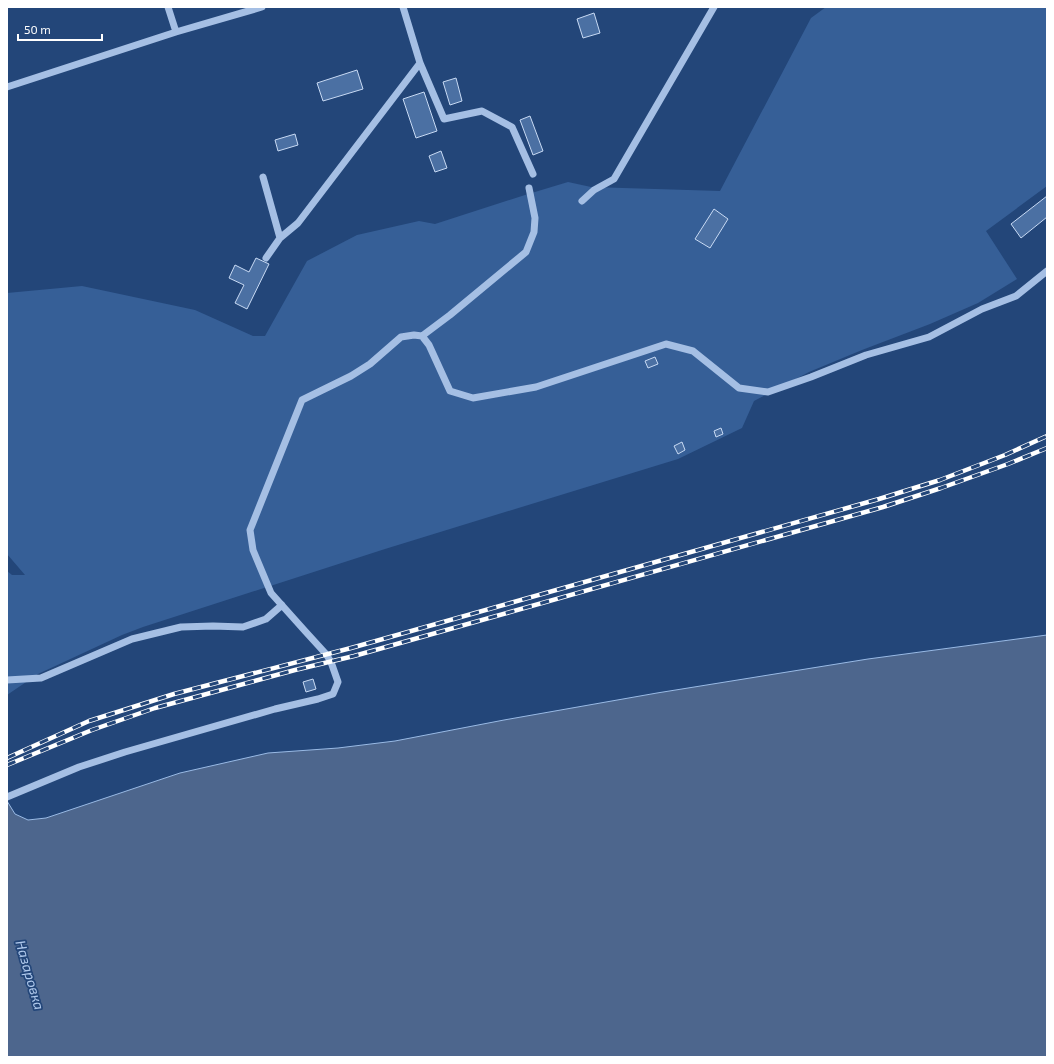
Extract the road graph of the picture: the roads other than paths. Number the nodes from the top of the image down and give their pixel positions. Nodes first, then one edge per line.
1 (168, 7) edge
2 (262, 7) edge
3 (403, 7) edge
4 (714, 7) edge
5 (176, 32) junction
6 (420, 63) junction
7 (7, 87) edge
8 (533, 174) dead end
9 (263, 177) dead end
10 (529, 188) dead end
11 (582, 201) dead end
12 (280, 238) junction
13 (266, 258) dead end
14 (1047, 271) edge
15 (422, 336) junction
16 (282, 605) junction
17 (7, 680) edge
18 (7, 797) edge

1 - 5 lane
2 - 5 lane
3 - 6 lane
4 - 11 lane
5 - 7 lane
6 - 8 lane
6 - 12 lane
9 - 12 lane
10 - 15 lane
12 - 13 lane
14 - 15 lane
15 - 16 lane
16 - 17 lane
16 - 18 lane

